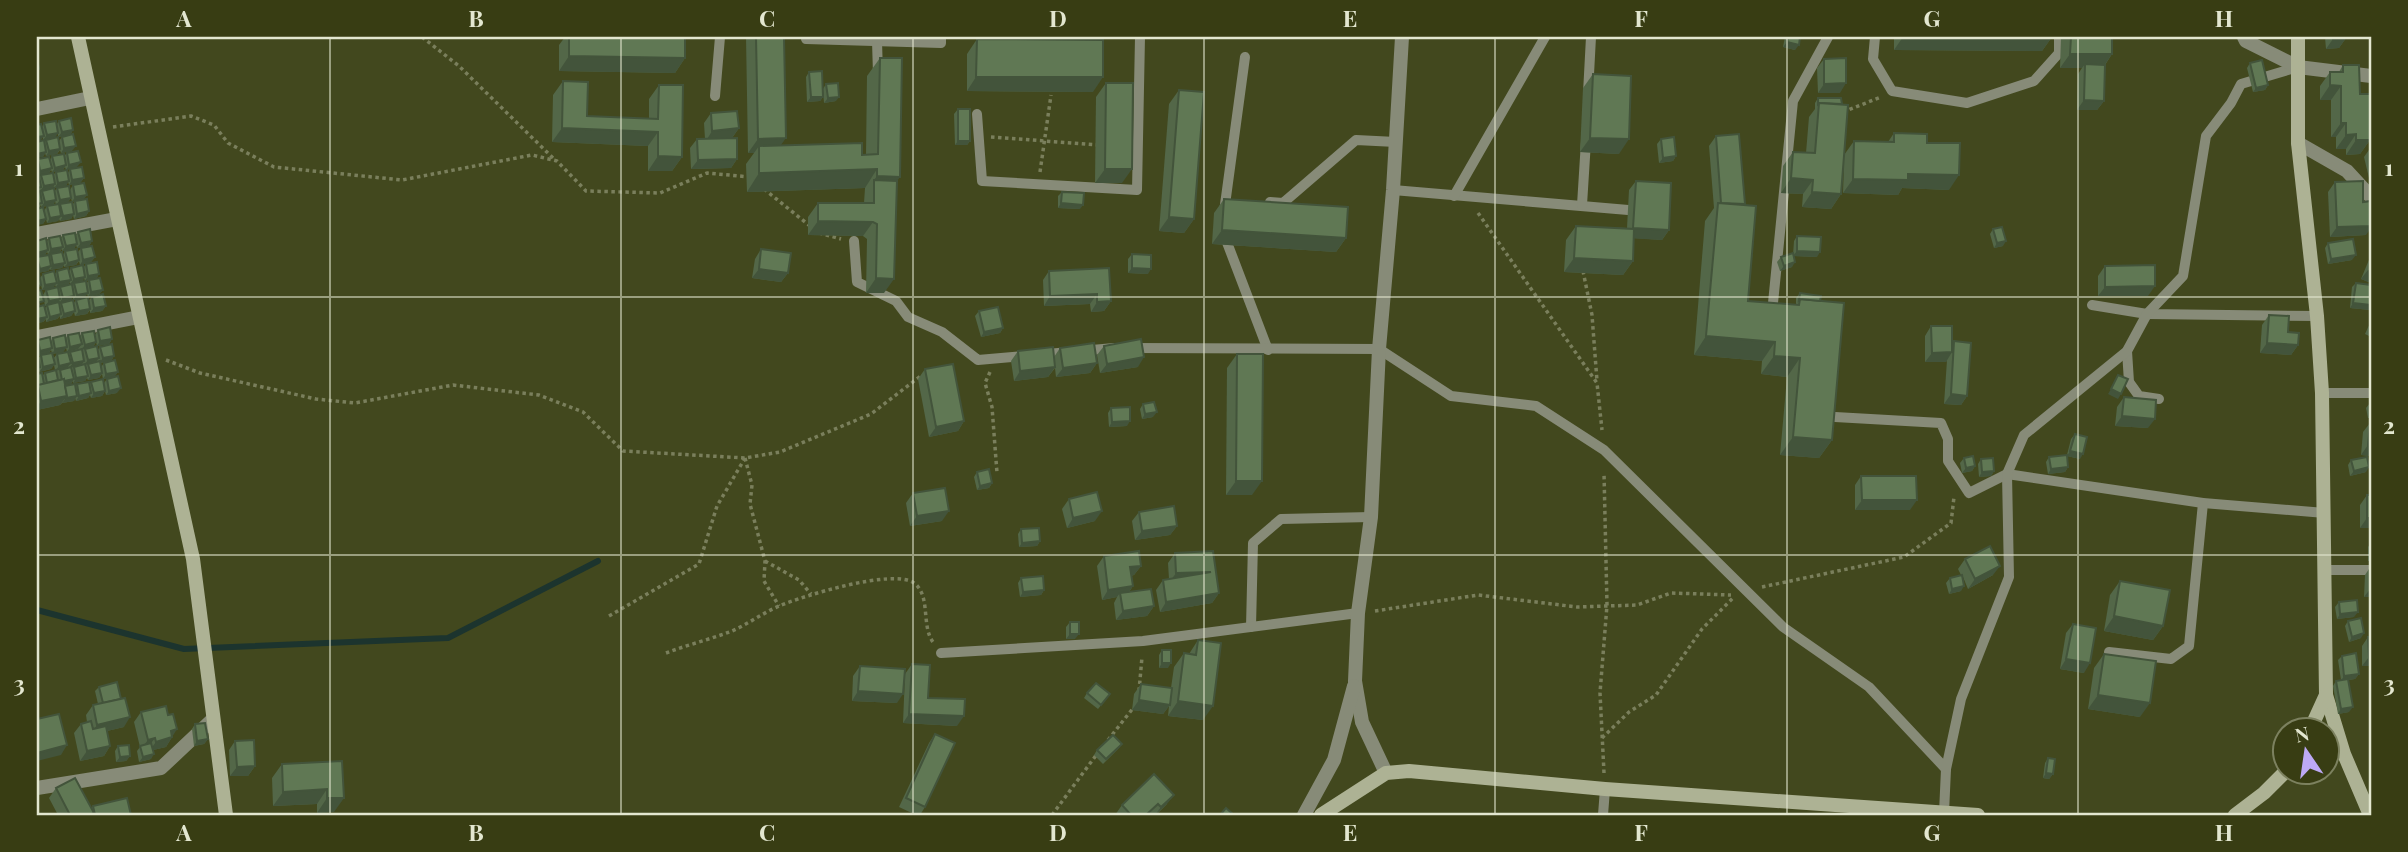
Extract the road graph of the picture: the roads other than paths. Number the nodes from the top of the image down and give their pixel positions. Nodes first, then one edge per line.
1 (78, 37) edge
2 (720, 37) edge
3 (941, 37) edge
4 (1140, 37) edge
5 (1402, 37) edge
6 (1545, 37) edge
7 (1591, 37) edge
8 (1828, 37) edge
9 (1875, 37) edge
10 (2059, 37) edge
11 (2244, 37) edge
12 (2298, 37) edge
13 (806, 39) dead end
14 (877, 41) junction
15 (1245, 57) dead end
16 (2298, 67) junction
17 (2371, 76) edge
18 (878, 91) edge
19 (715, 96) dead end
20 (90, 98) junction
21 (1588, 102) dead end
22 (37, 108) edge
23 (977, 114) dead end
24 (1586, 127) dead end
25 (1396, 142) junction
26 (2298, 143) junction
27 (1394, 190) junction
28 (1454, 195) junction
29 (2371, 197) edge
30 (1260, 202) edge
31 (1582, 205) junction
32 (1646, 211) edge
33 (117, 219) junction
34 (37, 234) edge
35 (853, 242) road end
36 (2092, 305) dead end
37 (1772, 313) edge
38 (2147, 314) junction
39 (2317, 316) junction
40 (139, 317) junction
41 (37, 337) edge
42 (1379, 349) junction
43 (1268, 350) junction
44 (2127, 351) junction
45 (2322, 393) junction
46 (2371, 393) edge
47 (2160, 399) dead end
48 (1835, 417) edge
49 (2007, 474) junction
50 (2203, 503) junction
51 (2325, 513) junction
52 (1371, 517) junction
53 (2325, 570) junction
54 (2371, 570) edge
55 (1358, 613) junction
56 (1251, 627) junction
57 (2109, 652) edge
58 (942, 653) road end
59 (1355, 681) junction
60 (2326, 695) junction
61 (2316, 716) edge
62 (212, 720) junction
63 (1946, 769) junction
64 (1386, 773) junction
65 (2272, 785) edge
66 (37, 788) edge
67 (1605, 789) junction
68 (1944, 813) junction
69 (226, 815) edge
70 (1304, 815) edge
71 (1321, 815) edge
72 (1603, 815) edge
73 (1978, 815) edge
74 (2235, 815) edge
75 (2370, 815) edge

1 - 20 street
2 - 19 lane
3 - 14 lane
4 - 23 lane
5 - 25 street
6 - 28 lane
7 - 21 lane
8 - 37 lane
9 - 10 lane
11 - 16 street
12 - 16 street
13 - 14 lane
14 - 18 lane
15 - 43 lane
16 - 17 street
16 - 26 street
16 - 38 lane
20 - 22 street
20 - 33 street
24 - 31 lane
25 - 27 street
25 - 30 lane
26 - 29 street
26 - 39 street
27 - 28 lane
27 - 42 street
28 - 31 lane
31 - 32 lane
33 - 34 street
33 - 40 street
35 - 43 lane
36 - 38 lane
38 - 39 lane
38 - 44 lane
39 - 45 street
40 - 41 street
40 - 62 street
42 - 43 lane
42 - 52 street
42 - 63 lane
44 - 47 lane
44 - 49 lane
45 - 46 lane
45 - 51 street
48 - 49 lane
49 - 50 lane
49 - 63 lane
50 - 51 lane
50 - 57 lane
51 - 53 street
52 - 55 street
52 - 56 lane
53 - 54 lane
53 - 60 street
55 - 56 lane
55 - 59 street
56 - 58 lane
59 - 64 street
59 - 70 street
60 - 61 street
60 - 75 street
62 - 66 street
62 - 69 street
63 - 68 lane
64 - 67 street
64 - 71 street
65 - 74 street
67 - 68 street
67 - 72 lane
68 - 73 street

